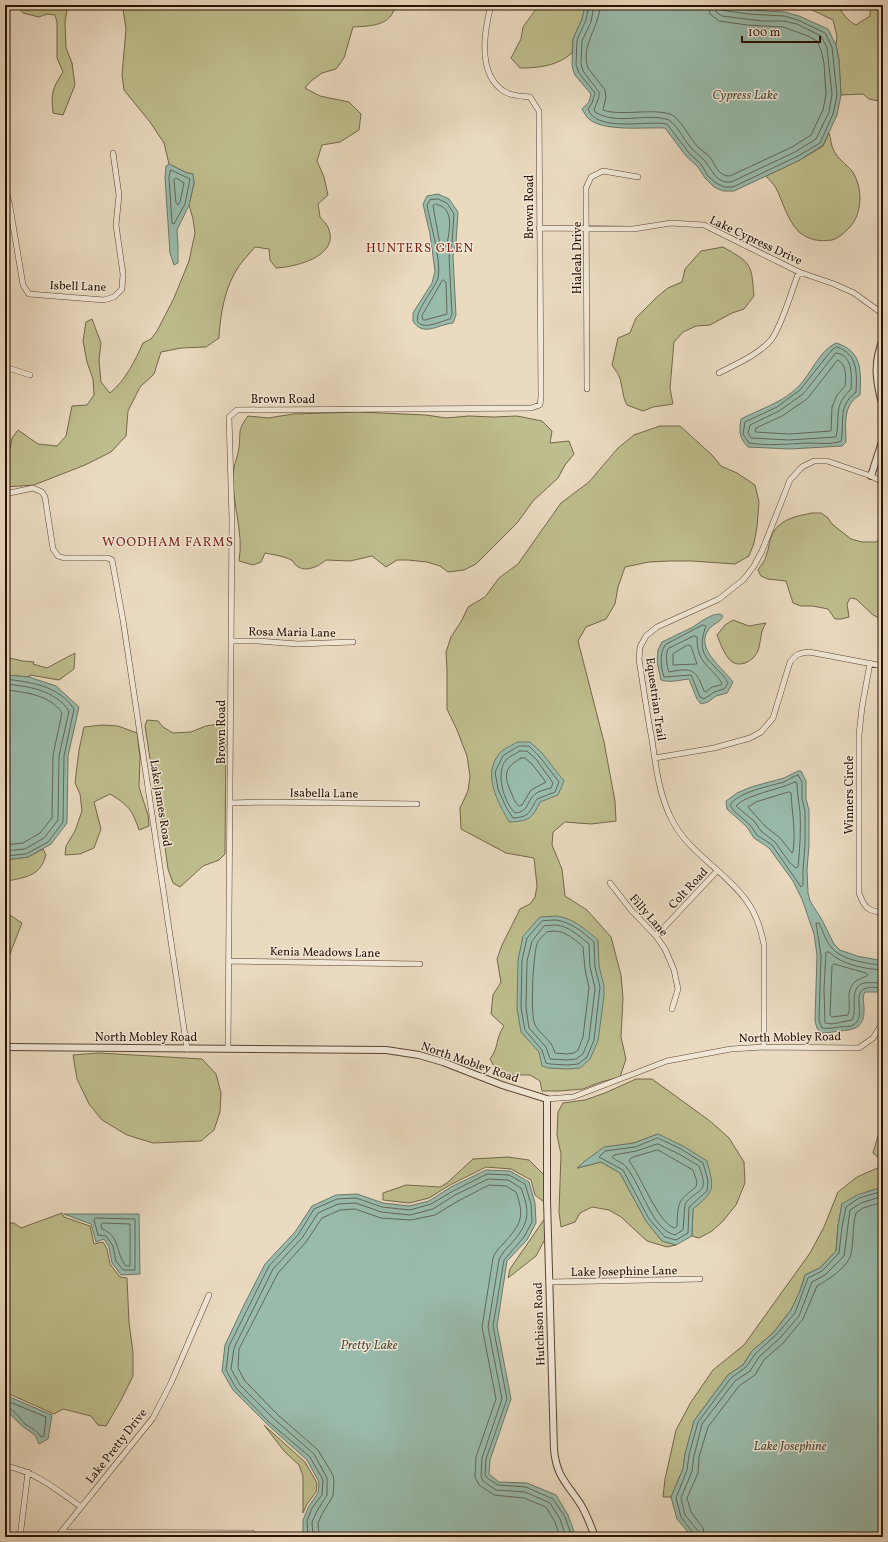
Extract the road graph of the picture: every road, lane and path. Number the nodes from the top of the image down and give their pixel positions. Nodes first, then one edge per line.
1 (491, 5) edge
2 (113, 153) dead end
3 (638, 177) dead end
4 (5, 186) edge
5 (8, 207) edge
6 (586, 227) junction
7 (539, 228) junction
8 (799, 272) junction
9 (883, 314) edge
10 (883, 339) edge
11 (5, 367) edge
12 (719, 373) dead end
13 (30, 375) dead end
14 (588, 389) dead end
15 (883, 407) edge
16 (883, 439) edge
17 (871, 476) junction
18 (883, 482) edge
19 (5, 494) edge
20 (231, 641) junction
21 (353, 642) dead end
22 (870, 663) junction
23 (883, 666) edge
24 (655, 758) junction
25 (230, 803) junction
26 (418, 804) dead end
27 (717, 871) junction
28 (610, 882) dead end
29 (883, 912) edge
30 (656, 936) junction
31 (230, 961) junction
32 (420, 964) dead end
33 (672, 1009) dead end
34 (883, 1022) edge
35 (5, 1047) edge
36 (764, 1047) junction
37 (187, 1048) junction
38 (228, 1049) junction
39 (547, 1100) junction
40 (700, 1279) dead end
41 (549, 1282) junction
42 (209, 1295) dead end
43 (5, 1466) edge
44 (28, 1472) junction
45 (81, 1507) junction
46 (61, 1532) junction
47 (252, 1533) dead end
48 (20, 1537) edge
49 (57, 1537) edge
50 (595, 1537) edge

1 - 7 street, Brown Road
2 - 5 street, Isbell Lane
3 - 6 street, Hialeah Drive
4 - 5 street, Isbell Lane
6 - 7 street, Lake Cypress Drive
6 - 8 street, Lake Cypress Drive
6 - 14 street, Hialeah Drive
7 - 20 street, Brown Road
8 - 9 street, Lake Cypress Drive
8 - 12 street
10 - 15 street
11 - 13 street
16 - 17 street
17 - 18 street, Equestrian Trail
17 - 24 street, Equestrian Trail
19 - 37 street, Lake James Road
20 - 21 street, Rosa Maria Lane
20 - 25 street, Brown Road
22 - 23 street, Equestrian Trail
22 - 24 street, Equestrian Trail
22 - 29 street, Winners Circle
24 - 27 street, Equestrian Trail
25 - 26 street, Isabella Lane
25 - 31 street, Brown Road
27 - 30 street, Colt Road
27 - 36 street, Equestrian Trail
28 - 30 street, Filly Lane
30 - 33 street, Filly Lane
31 - 32 street, Kenia Meadows Lane
31 - 38 street, Brown Road
34 - 36 street, North Mobley Road
35 - 37 street, North Mobley Road
36 - 39 street, North Mobley Road
37 - 38 street, North Mobley Road
38 - 39 street, North Mobley Road
39 - 41 street, Hutchison Road
40 - 41 street, Lake Josephine Lane
41 - 50 street, Hutchison Road
42 - 45 street, Lake Pretty Drive
43 - 44 street
44 - 45 street
44 - 48 street
45 - 46 street, Lake Pretty Drive
46 - 47 street
46 - 49 street, Lake Pretty Drive

